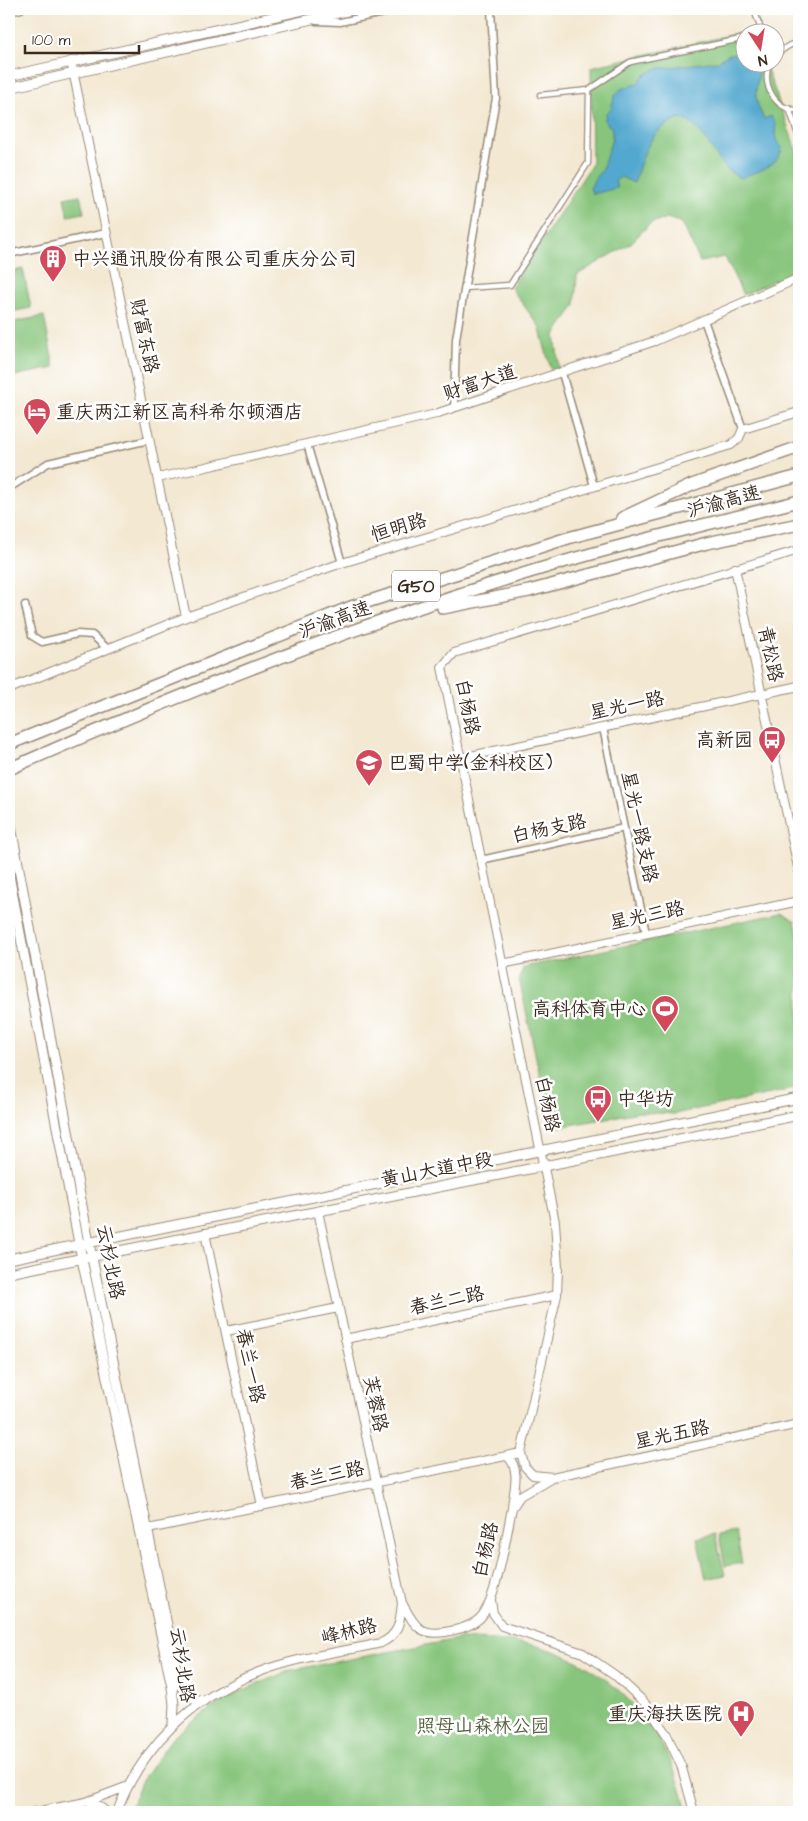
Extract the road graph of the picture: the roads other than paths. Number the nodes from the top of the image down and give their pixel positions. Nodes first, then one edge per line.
1 (21, 9) edge
2 (308, 9) edge
3 (356, 9) edge
4 (402, 9) edge
5 (491, 9) edge
6 (754, 9) edge
7 (296, 10) edge
8 (9, 12) edge
9 (304, 20) junction
10 (759, 22) edge
11 (736, 40) edge
12 (799, 44) edge
13 (786, 48) edge
14 (71, 61) junction
15 (73, 72) junction
16 (768, 72) edge
17 (9, 76) edge
18 (9, 88) edge
19 (589, 90) junction
20 (540, 95) dead end
21 (789, 108) junction
22 (799, 110) edge
23 (799, 138) edge
24 (106, 234) junction
25 (9, 254) edge
26 (799, 278) edge
27 (464, 288) junction
28 (704, 320) junction
29 (562, 373) junction
30 (454, 408) junction
31 (799, 412) edge
32 (743, 429) junction
33 (149, 440) junction
34 (307, 444) junction
35 (799, 447) edge
36 (799, 476) edge
37 (158, 478) junction
38 (594, 486) junction
39 (9, 488) edge
40 (799, 501) edge
41 (799, 524) edge
42 (595, 530) junction
43 (799, 550) edge
44 (342, 563) junction
45 (735, 568) junction
46 (25, 605) dead end
47 (186, 617) junction
48 (392, 618) junction
49 (108, 649) junction
50 (799, 686) edge
51 (9, 689) edge
52 (762, 694) junction
53 (603, 728) junction
54 (9, 744) edge
55 (461, 758) junction
56 (9, 769) edge
57 (9, 816) edge
58 (624, 828) junction
59 (481, 860) junction
60 (799, 872) edge
61 (9, 876) edge
62 (799, 901) edge
63 (646, 933) junction
64 (502, 964) junction
65 (799, 1098) edge
66 (799, 1115) edge
67 (540, 1151) junction
68 (543, 1166) junction
69 (318, 1211) junction
70 (205, 1233) junction
71 (89, 1243) junction
72 (79, 1245) junction
73 (92, 1257) junction
74 (9, 1259) edge
75 (82, 1259) junction
76 (9, 1273) edge
77 (557, 1295) junction
78 (338, 1308) junction
79 (226, 1331) junction
80 (345, 1339) junction
81 (799, 1424) edge
82 (521, 1453) junction
83 (507, 1456) junction
84 (552, 1477) junction
85 (374, 1482) junction
86 (262, 1506) junction
87 (512, 1508) junction
88 (144, 1530) junction
89 (491, 1598) junction
90 (402, 1603) junction
91 (203, 1701) junction
92 (173, 1724) junction
93 (126, 1787) junction
94 (86, 1802) junction
95 (35, 1812) edge
96 (107, 1812) edge
97 (117, 1812) edge
98 (694, 1812) edge

1 - 8 street
2 - 7 main road
3 - 9 main road
4 - 9 street
5 - 27 street
6 - 10 street
7 - 14 main road
9 - 15 main road
11 - 19 street
12 - 13 street
14 - 15 street, 财富东路
14 - 17 main road
15 - 18 main road
15 - 24 street, 财富东路
16 - 21 street
19 - 20 street
19 - 27 street
21 - 22 street
21 - 23 street
24 - 25 street
24 - 33 street, 财富东路
26 - 28 street, 财富大道
27 - 30 street
28 - 29 street, 财富大道
28 - 32 street
29 - 30 street, 财富大道
29 - 38 street
30 - 34 street, 财富大道
31 - 32 street, 恒明路
32 - 38 street, 恒明路
33 - 37 street, 财富东路
33 - 39 street
34 - 37 street, 财富大道
34 - 44 street
35 - 42 highway
36 - 42 highway, 沪渝高速 / G50
37 - 47 street, 财富东路
38 - 44 street, 恒明路
40 - 48 highway, 沪渝高速 / G50
41 - 48 highway
42 - 54 highway, 沪渝高速 / G50
43 - 45 street
44 - 47 street, 恒明路
45 - 52 street, 青松路
45 - 55 street, 白杨路
46 - 49 street
47 - 49 street, 恒明路
48 - 56 highway, 沪渝高速 / G50
49 - 51 street, 恒明路
50 - 52 street, 星光一路
52 - 53 street, 星光一路
52 - 60 street, 青松路
53 - 55 street, 星光一路
53 - 58 street, 星光一路支路
55 - 59 street, 白杨路
57 - 71 main road, 云杉北路
58 - 59 street, 白杨支路
58 - 63 street, 星光一路支路
59 - 64 street, 白杨路
61 - 72 main road, 云杉北路
62 - 63 street, 星光三路
63 - 64 street, 星光三路
64 - 67 street, 白杨路
65 - 67 main road, 黄山大道中段
66 - 68 main road, 黄山大道中段
67 - 68 street, 白杨路
67 - 71 main road, 黄山大道中段
68 - 69 main road, 黄山大道中段
68 - 77 street, 白杨路
69 - 70 main road, 黄山大道中段
69 - 78 street, 芙蓉路
70 - 73 main road, 黄山大道中段
70 - 79 street, 春兰一路
71 - 72 main road, 黄山大道中段
71 - 73 main road, 云杉北路
72 - 74 main road, 黄山大道中段
72 - 75 main road, 云杉北路
73 - 75 main road, 黄山大道中段
73 - 88 main road, 云杉北路
75 - 76 main road, 黄山大道中段
75 - 88 main road, 云杉北路
77 - 80 street, 春兰二路
77 - 82 street, 白杨路
78 - 79 street
78 - 80 street, 芙蓉路
79 - 86 street, 春兰一路
80 - 85 street, 芙蓉路
81 - 84 street, 星光五路
82 - 83 street, 春兰三路
82 - 84 street
83 - 85 street, 春兰三路
83 - 87 street, 白杨路
84 - 87 street, 白杨路
85 - 86 street, 春兰三路
85 - 90 street, 芙蓉路
86 - 88 street, 春兰三路
87 - 89 street, 白杨路
88 - 91 main road, 云杉北路
88 - 92 main road, 云杉北路
89 - 90 street
89 - 98 street
90 - 91 street, 峰林路
91 - 92 street, 峰林路
92 - 93 street, 峰林路
93 - 94 street
93 - 97 street, 峰林路
94 - 95 street
94 - 96 street

